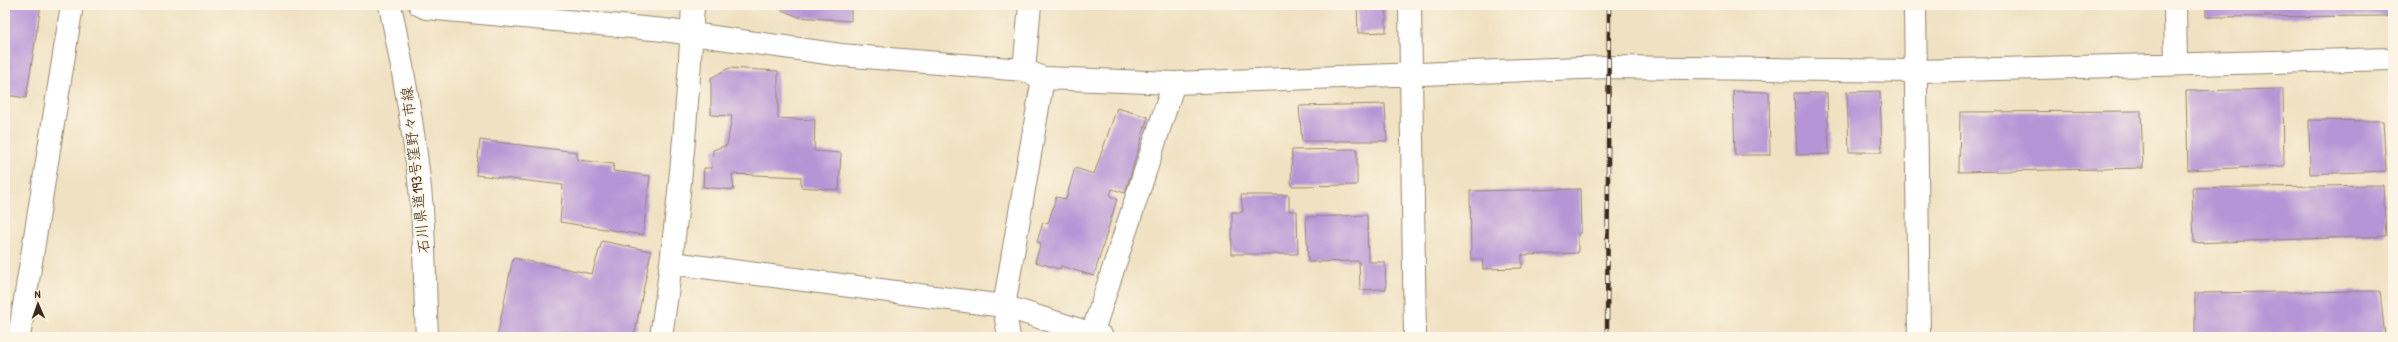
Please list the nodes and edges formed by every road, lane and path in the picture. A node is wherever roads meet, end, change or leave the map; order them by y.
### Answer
1 (72, 5) edge
2 (390, 5) edge
3 (420, 5) edge
4 (693, 5) edge
5 (1030, 5) edge
6 (1410, 5) edge
7 (1915, 5) edge
8 (2175, 5) edge
9 (692, 35) junction
10 (2393, 59) edge
11 (2176, 64) junction
12 (1915, 71) junction
13 (1033, 74) junction
14 (1410, 74) junction
15 (1174, 83) junction
16 (672, 263) junction
17 (1004, 306) junction
18 (1095, 336) edge
19 (20, 337) edge
20 (427, 337) edge
21 (661, 337) edge
22 (1009, 337) edge
23 (1415, 337) edge
24 (1919, 337) edge

1 - 19 street
2 - 20 street, 石川県道193号窪野々市線
3 - 9 street
4 - 9 street
5 - 13 street
6 - 14 street
7 - 12 street
8 - 11 street
9 - 13 street
9 - 16 street
10 - 11 street
11 - 12 street
12 - 14 street
12 - 24 street
13 - 15 street
13 - 17 street
14 - 15 street
14 - 23 street
15 - 18 street
16 - 17 street
16 - 21 street
17 - 18 street
17 - 22 street

